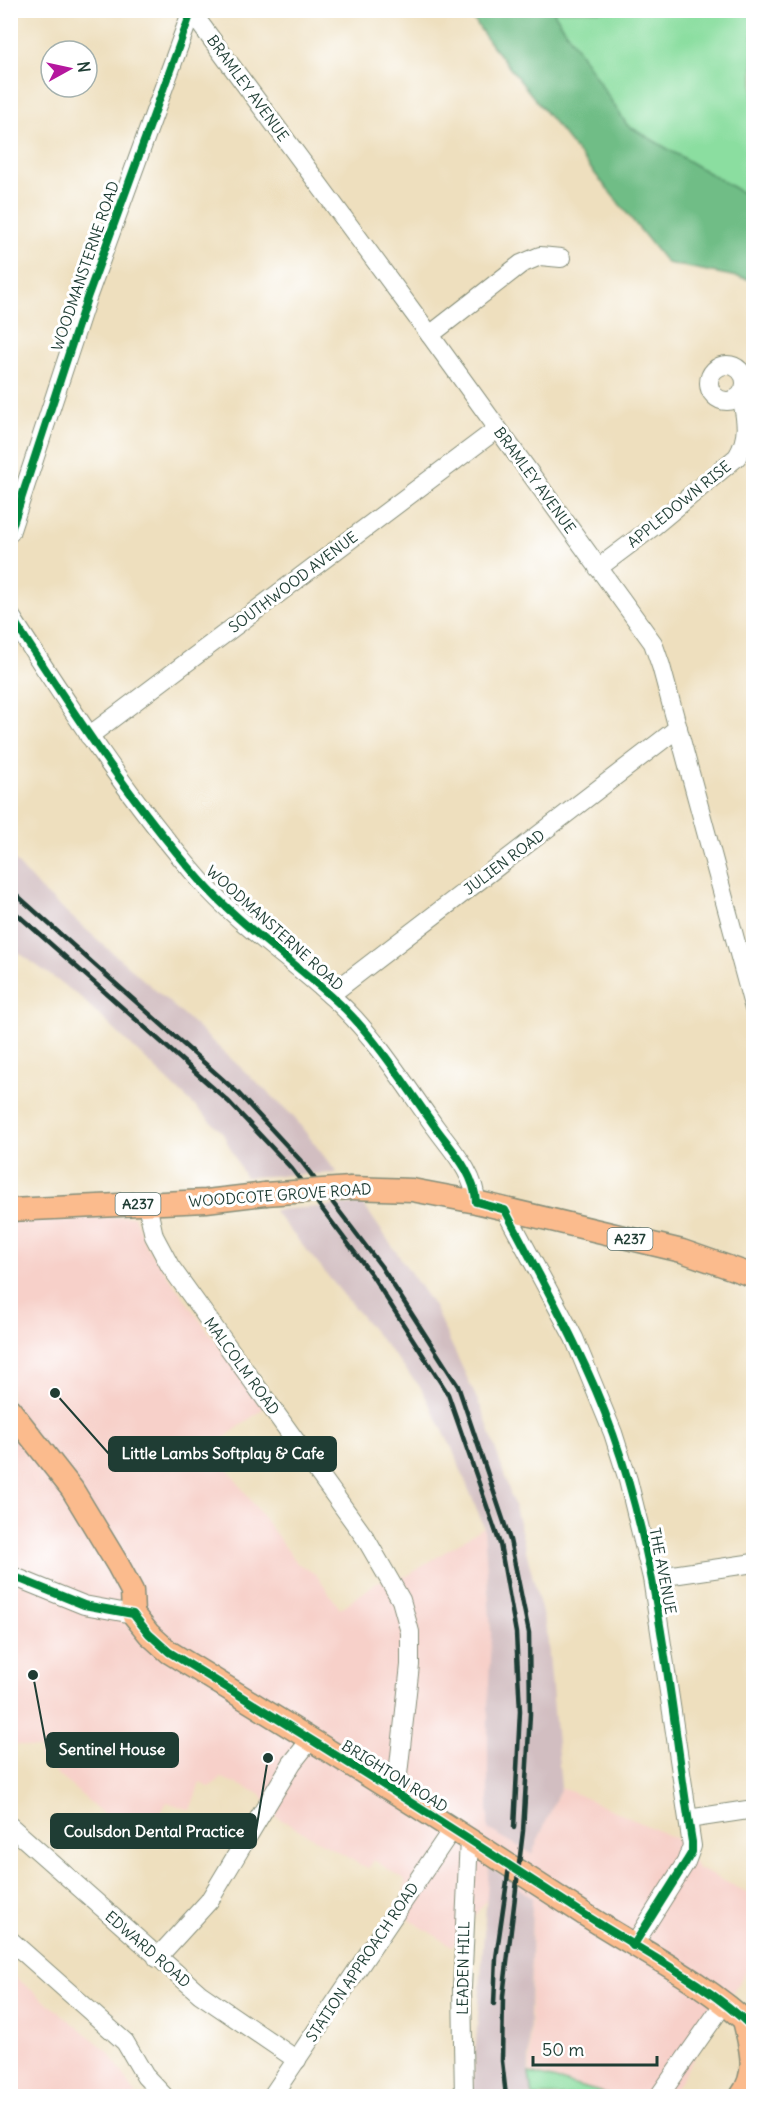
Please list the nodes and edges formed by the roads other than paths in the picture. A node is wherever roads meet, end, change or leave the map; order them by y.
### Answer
1 (191, 11) edge
2 (561, 258) dead end
3 (430, 335) junction
4 (741, 395) dead end
5 (497, 429) junction
6 (10, 533) edge
7 (598, 568) junction
8 (10, 615) edge
9 (678, 728) junction
10 (89, 736) junction
11 (330, 995) junction
12 (753, 1009) edge
13 (476, 1202) junction
14 (147, 1204) junction
15 (10, 1210) edge
16 (505, 1210) junction
17 (753, 1276) edge
18 (10, 1410) edge
19 (753, 1563) edge
20 (10, 1575) edge
21 (652, 1578) junction
22 (133, 1614) junction
23 (311, 1739) junction
24 (396, 1792) junction
25 (753, 1809) edge
26 (688, 1819) junction
27 (10, 1826) edge
28 (461, 1833) junction
29 (10, 1940) edge
30 (633, 1946) junction
31 (157, 1958) junction
32 (725, 2002) junction
33 (749, 2025) edge
34 (297, 2060) junction
35 (164, 2097) edge
36 (272, 2097) edge
37 (464, 2097) edge
38 (659, 2097) edge
39 (741, 2097) edge

1 - 3 street, BRAMLEY AVENUE
1 - 6 street, WOODMANSTERNE ROAD
2 - 3 street
3 - 5 street, BRAMLEY AVENUE
4 - 7 street, APPLEDOWN RISE
5 - 7 street, BRAMLEY AVENUE
5 - 10 street, SOUTHWOOD AVENUE
7 - 9 street, BRAMLEY AVENUE
8 - 10 street, WOODMANSTERNE ROAD
9 - 11 street, JULIEN ROAD
9 - 12 street, BRAMLEY AVENUE
10 - 11 street, WOODMANSTERNE ROAD
11 - 13 street, WOODMANSTERNE ROAD
13 - 14 main road, WOODCOTE GROVE ROAD / A237, bridge
13 - 16 main road, WOODCOTE GROVE ROAD / A237
14 - 15 main road, WOODCOTE GROVE ROAD / A237
14 - 24 street, MALCOLM ROAD
16 - 17 main road, WOODCOTE GROVE ROAD / A237
16 - 21 street, THE AVENUE
18 - 22 main road
19 - 21 street
20 - 22 street
21 - 26 street, THE AVENUE
22 - 23 main road, BRIGHTON ROAD
23 - 24 main road, BRIGHTON ROAD
23 - 31 street
24 - 28 main road, BRIGHTON ROAD
25 - 26 street
26 - 30 street, THE AVENUE
27 - 31 street, EDWARD ROAD
28 - 30 main road, BRIGHTON ROAD
28 - 34 street, STATION APPROACH ROAD
28 - 37 street, LEADEN HILL
29 - 35 street
30 - 32 main road, BRIGHTON ROAD
31 - 34 street, EDWARD ROAD
32 - 33 main road, BRIGHTON ROAD
32 - 38 street
33 - 39 main road, BRIGHTON ROAD
34 - 36 street, STATION APPROACH ROAD

